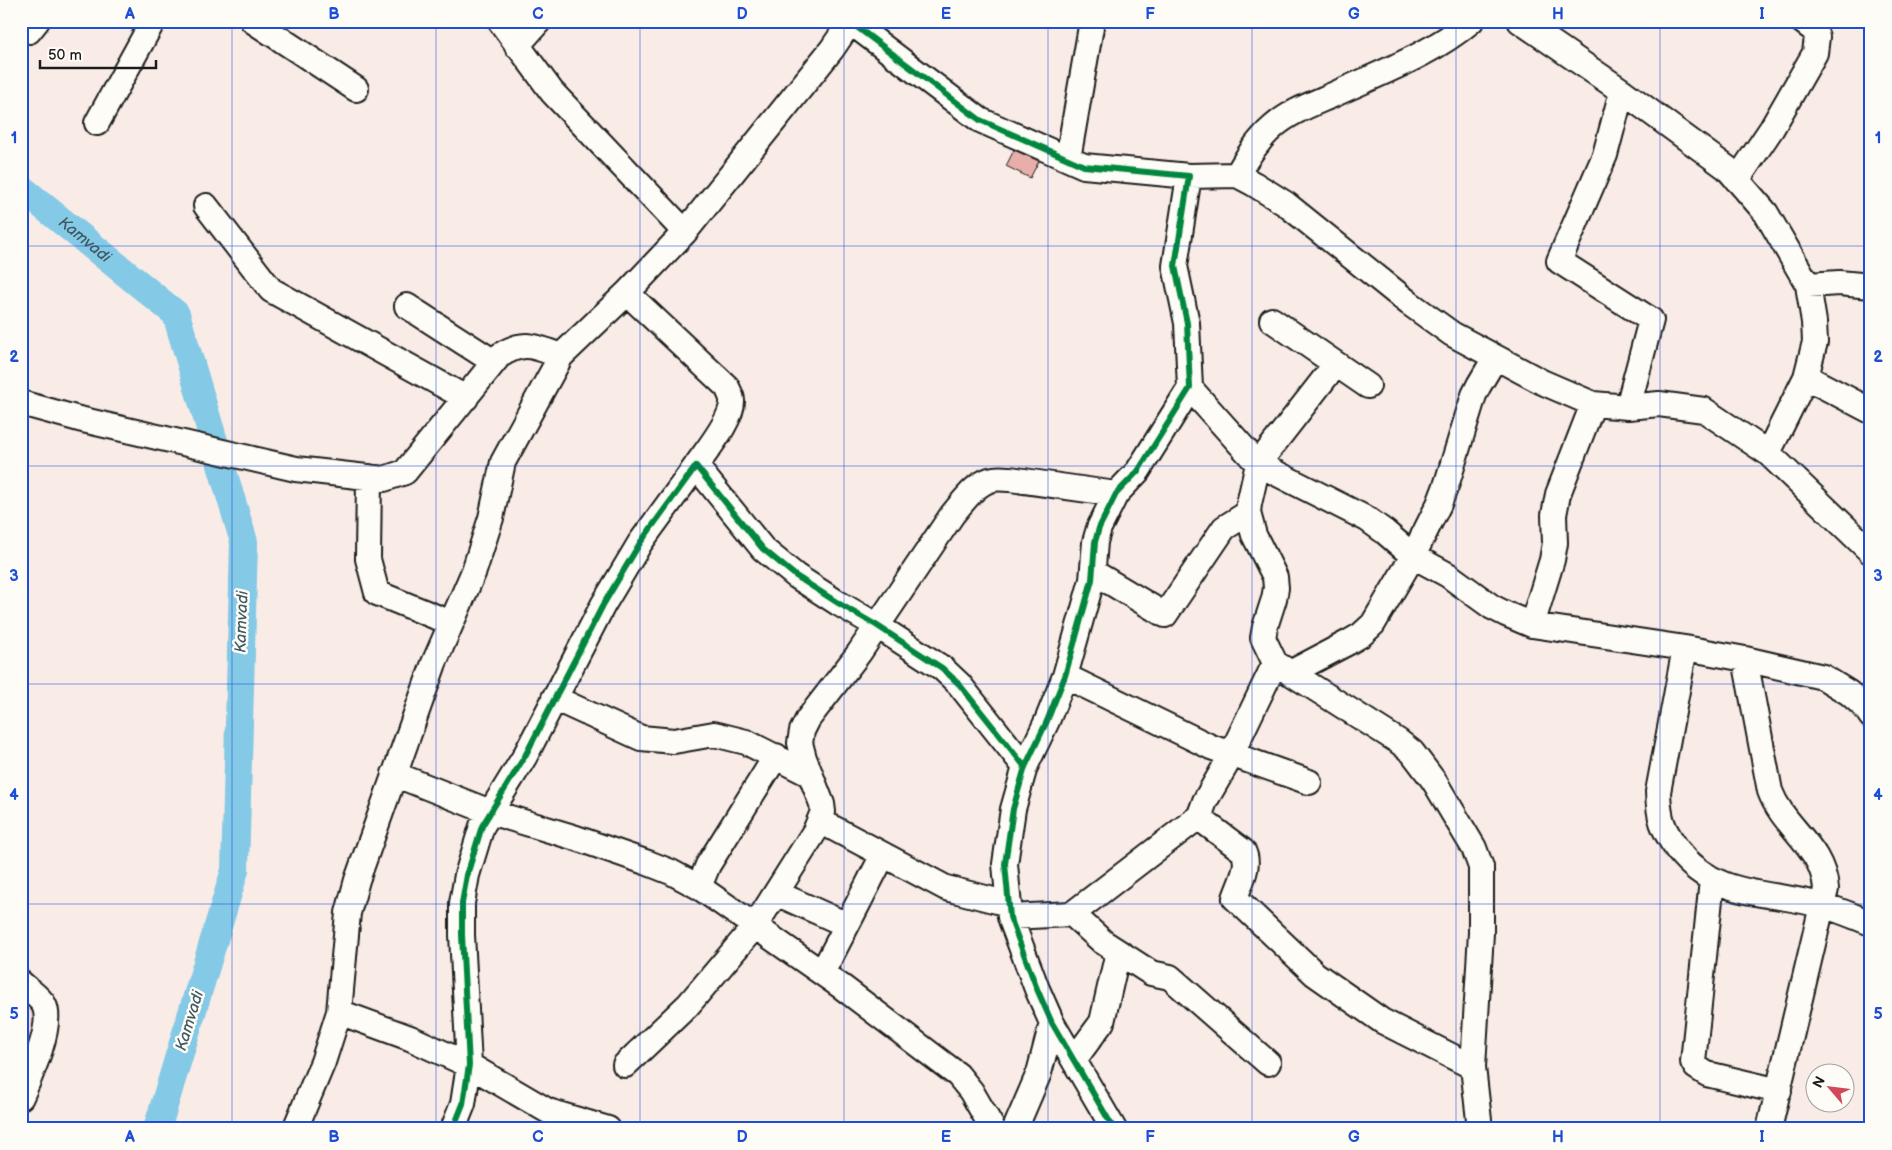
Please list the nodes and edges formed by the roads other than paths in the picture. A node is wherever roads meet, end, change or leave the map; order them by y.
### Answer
1 (153, 21) edge
2 (253, 21) edge
3 (500, 21) edge
4 (539, 21) edge
5 (1092, 21) edge
6 (1471, 21) edge
7 (1520, 21) edge
8 (1802, 21) edge
9 (850, 22) edge
10 (517, 46) junction
11 (356, 89) dead end
12 (1622, 91) junction
13 (97, 124) dead end
14 (1068, 159) junction
15 (1189, 176) junction
16 (1237, 176) junction
17 (1737, 180) junction
18 (206, 206) dead end
19 (685, 232) junction
20 (1808, 285) junction
21 (1871, 286) edge
22 (627, 293) junction
23 (407, 306) dead end
24 (1272, 320) dead end
25 (561, 356) junction
26 (1495, 358) junction
27 (494, 362) junction
28 (1335, 365) junction
29 (1806, 377) junction
30 (1368, 386) dead end
31 (1190, 388) junction
32 (466, 398) junction
33 (21, 403) edge
34 (1593, 404) junction
35 (1628, 406) junction
36 (1871, 411) edge
37 (1768, 453) junction
38 (1258, 464) junction
39 (696, 466) junction
40 (369, 477) junction
41 (1116, 494) junction
42 (1248, 512) junction
43 (1871, 552) edge
44 (1413, 556) junction
45 (1093, 572) junction
46 (451, 623) junction
47 (876, 625) junction
48 (1532, 625) junction
49 (1685, 648) junction
50 (1746, 658) junction
51 (1282, 668) junction
52 (1065, 676) junction
53 (554, 698) junction
54 (1871, 716) edge
55 (1231, 753) junction
56 (776, 756) junction
57 (1025, 767) junction
58 (394, 774) junction
59 (811, 775) junction
60 (1309, 782) dead end
61 (490, 812) junction
62 (1201, 816) junction
63 (820, 821) junction
64 (883, 855) junction
65 (1712, 880) junction
66 (699, 887) junction
67 (776, 893) junction
68 (1823, 906) junction
69 (1009, 910) junction
70 (1072, 914) junction
71 (1871, 923) edge
72 (847, 925) junction
73 (755, 926) junction
74 (1118, 952) junction
75 (822, 973) junction
76 (21, 984) edge
77 (339, 1012) junction
78 (1052, 1023) junction
79 (1074, 1060) junction
80 (1268, 1063) dead end
81 (469, 1065) junction
82 (625, 1065) dead end
83 (1473, 1067) junction
84 (1779, 1091) junction
85 (21, 1098) edge
86 (295, 1129) edge
87 (453, 1129) edge
88 (608, 1129) edge
89 (993, 1129) edge
90 (1015, 1129) edge
91 (1114, 1129) edge
92 (1480, 1129) edge
93 (1769, 1129) edge

1 - 13 street
2 - 11 street
3 - 10 street
4 - 10 street
5 - 14 street
6 - 16 street
7 - 12 street
8 - 17 street
9 - 14 street
9 - 19 street
10 - 19 street
12 - 17 street
12 - 35 street
14 - 15 street
15 - 16 street
15 - 31 street
16 - 26 street
17 - 20 street
18 - 32 street
19 - 22 street
20 - 21 street
20 - 29 street
22 - 25 street
22 - 39 street
23 - 27 street
24 - 28 street
25 - 27 street
25 - 46 street
26 - 34 street
26 - 44 street
27 - 32 street
28 - 30 street
28 - 38 street
29 - 36 street
29 - 37 street
31 - 38 street
31 - 41 street
32 - 40 street
33 - 40 street
34 - 35 street
34 - 48 street
35 - 37 street
37 - 43 street
38 - 42 street
38 - 44 street
39 - 47 street
39 - 53 street
40 - 46 street
41 - 45 street
41 - 47 street
42 - 45 street
42 - 51 street
44 - 48 street
44 - 51 street
45 - 52 street
46 - 58 street
47 - 57 street
47 - 59 street
48 - 49 street
49 - 50 street
49 - 65 street
50 - 54 street
50 - 68 street
51 - 55 street
51 - 83 street
52 - 55 street
52 - 57 street
53 - 56 street
53 - 61 street
55 - 60 street
55 - 62 street
56 - 59 street
56 - 66 street
57 - 69 street
58 - 61 street
58 - 77 street
59 - 63 street
61 - 66 street
61 - 81 street
62 - 70 street
62 - 83 street
63 - 64 street
63 - 67 street
64 - 69 street
64 - 72 street
65 - 68 street
65 - 84 street
66 - 73 street
67 - 72 street
67 - 73 street
68 - 71 street
68 - 84 street
69 - 70 street
69 - 78 street
70 - 74 street
72 - 75 street
73 - 75 street
73 - 82 street
74 - 79 street
74 - 80 street
75 - 89 street
76 - 85 street
77 - 81 street
77 - 86 street
78 - 79 street
78 - 90 street
79 - 91 street
81 - 87 street
81 - 88 street
83 - 92 street
84 - 93 street

